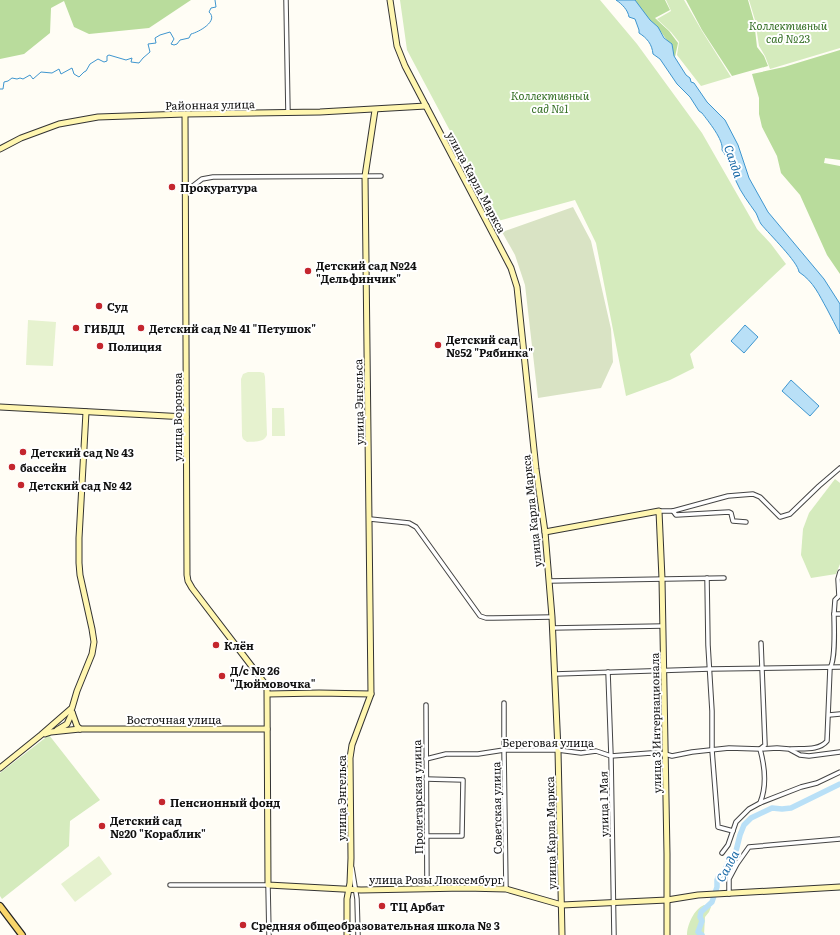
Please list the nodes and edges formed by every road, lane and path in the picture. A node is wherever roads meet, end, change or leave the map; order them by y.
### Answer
1 (286, 0) edge
2 (390, 0) edge
3 (426, 106) junction
4 (375, 110) junction
5 (288, 113) junction
6 (185, 114) junction
7 (0, 149) edge
8 (365, 176) junction
9 (381, 176) dead end
10 (185, 190) junction
11 (0, 407) edge
12 (86, 412) junction
13 (186, 417) junction
14 (840, 468) edge
15 (659, 511) junction
16 (673, 511) junction
17 (370, 519) junction
18 (746, 522) dead end
19 (545, 532) junction
20 (840, 572) edge
21 (707, 578) junction
22 (724, 578) dead end
23 (662, 579) junction
24 (549, 581) junction
25 (834, 614) junction
26 (840, 614) edge
27 (552, 617) junction
28 (663, 626) junction
29 (552, 628) junction
30 (761, 643) dead end
31 (840, 667) edge
32 (830, 668) junction
33 (710, 669) junction
34 (762, 669) junction
35 (663, 670) junction
36 (608, 672) junction
37 (555, 674) junction
38 (268, 694) junction
39 (371, 694) junction
40 (504, 702) dead end
41 (426, 705) dead end
42 (72, 711) junction
43 (829, 714) junction
44 (840, 714) edge
45 (63, 718) junction
46 (69, 721) junction
47 (65, 726) junction
48 (77, 728) junction
49 (267, 729) junction
50 (52, 732) junction
51 (41, 735) junction
52 (760, 749) junction
53 (789, 749) junction
54 (504, 750) junction
55 (558, 750) junction
56 (712, 750) junction
57 (840, 752) edge
58 (665, 754) junction
59 (611, 756) junction
60 (426, 759) junction
61 (0, 768) edge
62 (840, 772) edge
63 (426, 780) junction
64 (760, 803) junction
65 (733, 831) junction
66 (426, 836) junction
67 (840, 839) edge
68 (722, 853) dead end
69 (351, 858) junction
70 (170, 885) dead end
71 (268, 885) junction
72 (840, 887) edge
73 (506, 888) junction
74 (348, 889) junction
75 (427, 889) junction
76 (356, 890) junction
77 (729, 894) junction
78 (667, 900) junction
79 (614, 903) junction
80 (562, 905) junction
81 (0, 906) edge
82 (22, 935) edge
83 (269, 935) edge
84 (347, 935) edge
85 (358, 935) edge
86 (562, 935) edge
87 (614, 935) edge
88 (667, 935) edge

1 - 5 street
2 - 3 street, улица Карла Маркса
3 - 4 street, Районная улица
3 - 19 street, улица Карла Маркса
4 - 5 street, Районная улица
4 - 8 street, улица Энгельса
5 - 6 street, Районная улица
6 - 7 street, Районная улица
6 - 10 street, улица Воронова
8 - 9 street
8 - 10 street
8 - 17 street, улица Энгельса
10 - 13 street, улица Воронова
11 - 12 street
12 - 13 street
12 - 42 street
13 - 38 street, улица Воронова
14 - 16 street
15 - 16 street
15 - 19 street
15 - 23 street, улица 3 Интернационала
16 - 18 street
17 - 27 street
17 - 39 street, улица Энгельса
19 - 24 street, улица Карла Маркса
20 - 25 street
21 - 22 street
21 - 23 street
21 - 33 street
23 - 24 street
23 - 28 street, улица 3 Интернационала
24 - 27 street, улица Карла Маркса
25 - 26 street
25 - 32 street
27 - 29 street, улица Карла Маркса
28 - 29 street
28 - 35 street, улица 3 Интернационала
29 - 37 street, улица Карла Маркса
30 - 34 street
31 - 32 street
32 - 34 street
32 - 43 street
33 - 34 street
33 - 35 street
33 - 56 street
34 - 52 street
35 - 36 street
35 - 58 street, улица 3 Интернационала
36 - 37 street
36 - 59 street, улица 1 Мая
37 - 55 street, улица Карла Маркса
38 - 39 street
38 - 49 street, улица Воронова
39 - 69 street, улица Энгельса
40 - 54 street, Советская улица
41 - 60 street, Пролетарская улица
42 - 45 street
42 - 46 street
42 - 48 street
43 - 44 street
43 - 53 street, Береговая улица
45 - 46 street
45 - 47 street
45 - 51 street
46 - 47 street
46 - 48 street
47 - 48 street
47 - 50 street
48 - 49 street, Восточная улица
48 - 50 street, Восточная улица
49 - 71 street, улица Воронова
50 - 51 street
51 - 61 street
52 - 53 street, Береговая улица
52 - 56 street, Береговая улица
52 - 64 street
53 - 57 street, Береговая улица
54 - 55 street, Береговая улица
54 - 60 street, Береговая улица
54 - 73 street, Советская улица
55 - 59 street, Береговая улица
55 - 80 street, улица Карла Маркса
56 - 58 street, Береговая улица
56 - 65 street
58 - 59 street, Береговая улица
58 - 78 street, улица 3 Интернационала
59 - 79 street, улица 1 Мая
60 - 63 street, Пролетарская улица
62 - 64 street
63 - 66 street, Пролетарская улица
63 - 66 street
64 - 65 street
65 - 68 street
66 - 75 street, Пролетарская улица
67 - 77 street
69 - 74 street, улица Энгельса
69 - 76 street, улица Энгельса
70 - 71 street
71 - 74 street, улица Розы Люксембург
71 - 83 street
72 - 77 street, улица Розы Люксембург
73 - 75 street, улица Розы Люксембург
73 - 80 street, улица Розы Люксембург
74 - 76 street, улица Розы Люксембург
74 - 84 street, улица Энгельса
75 - 76 street, улица Розы Люксембург
76 - 85 street, улица Энгельса
77 - 78 street, улица Розы Люксембург
78 - 79 street, улица Розы Люксембург
78 - 88 street, улица 3 Интернационала
79 - 80 street, улица Розы Люксембург
79 - 87 street, улица 1 Мая
80 - 86 street, улица Карла Маркса
81 - 82 main road

